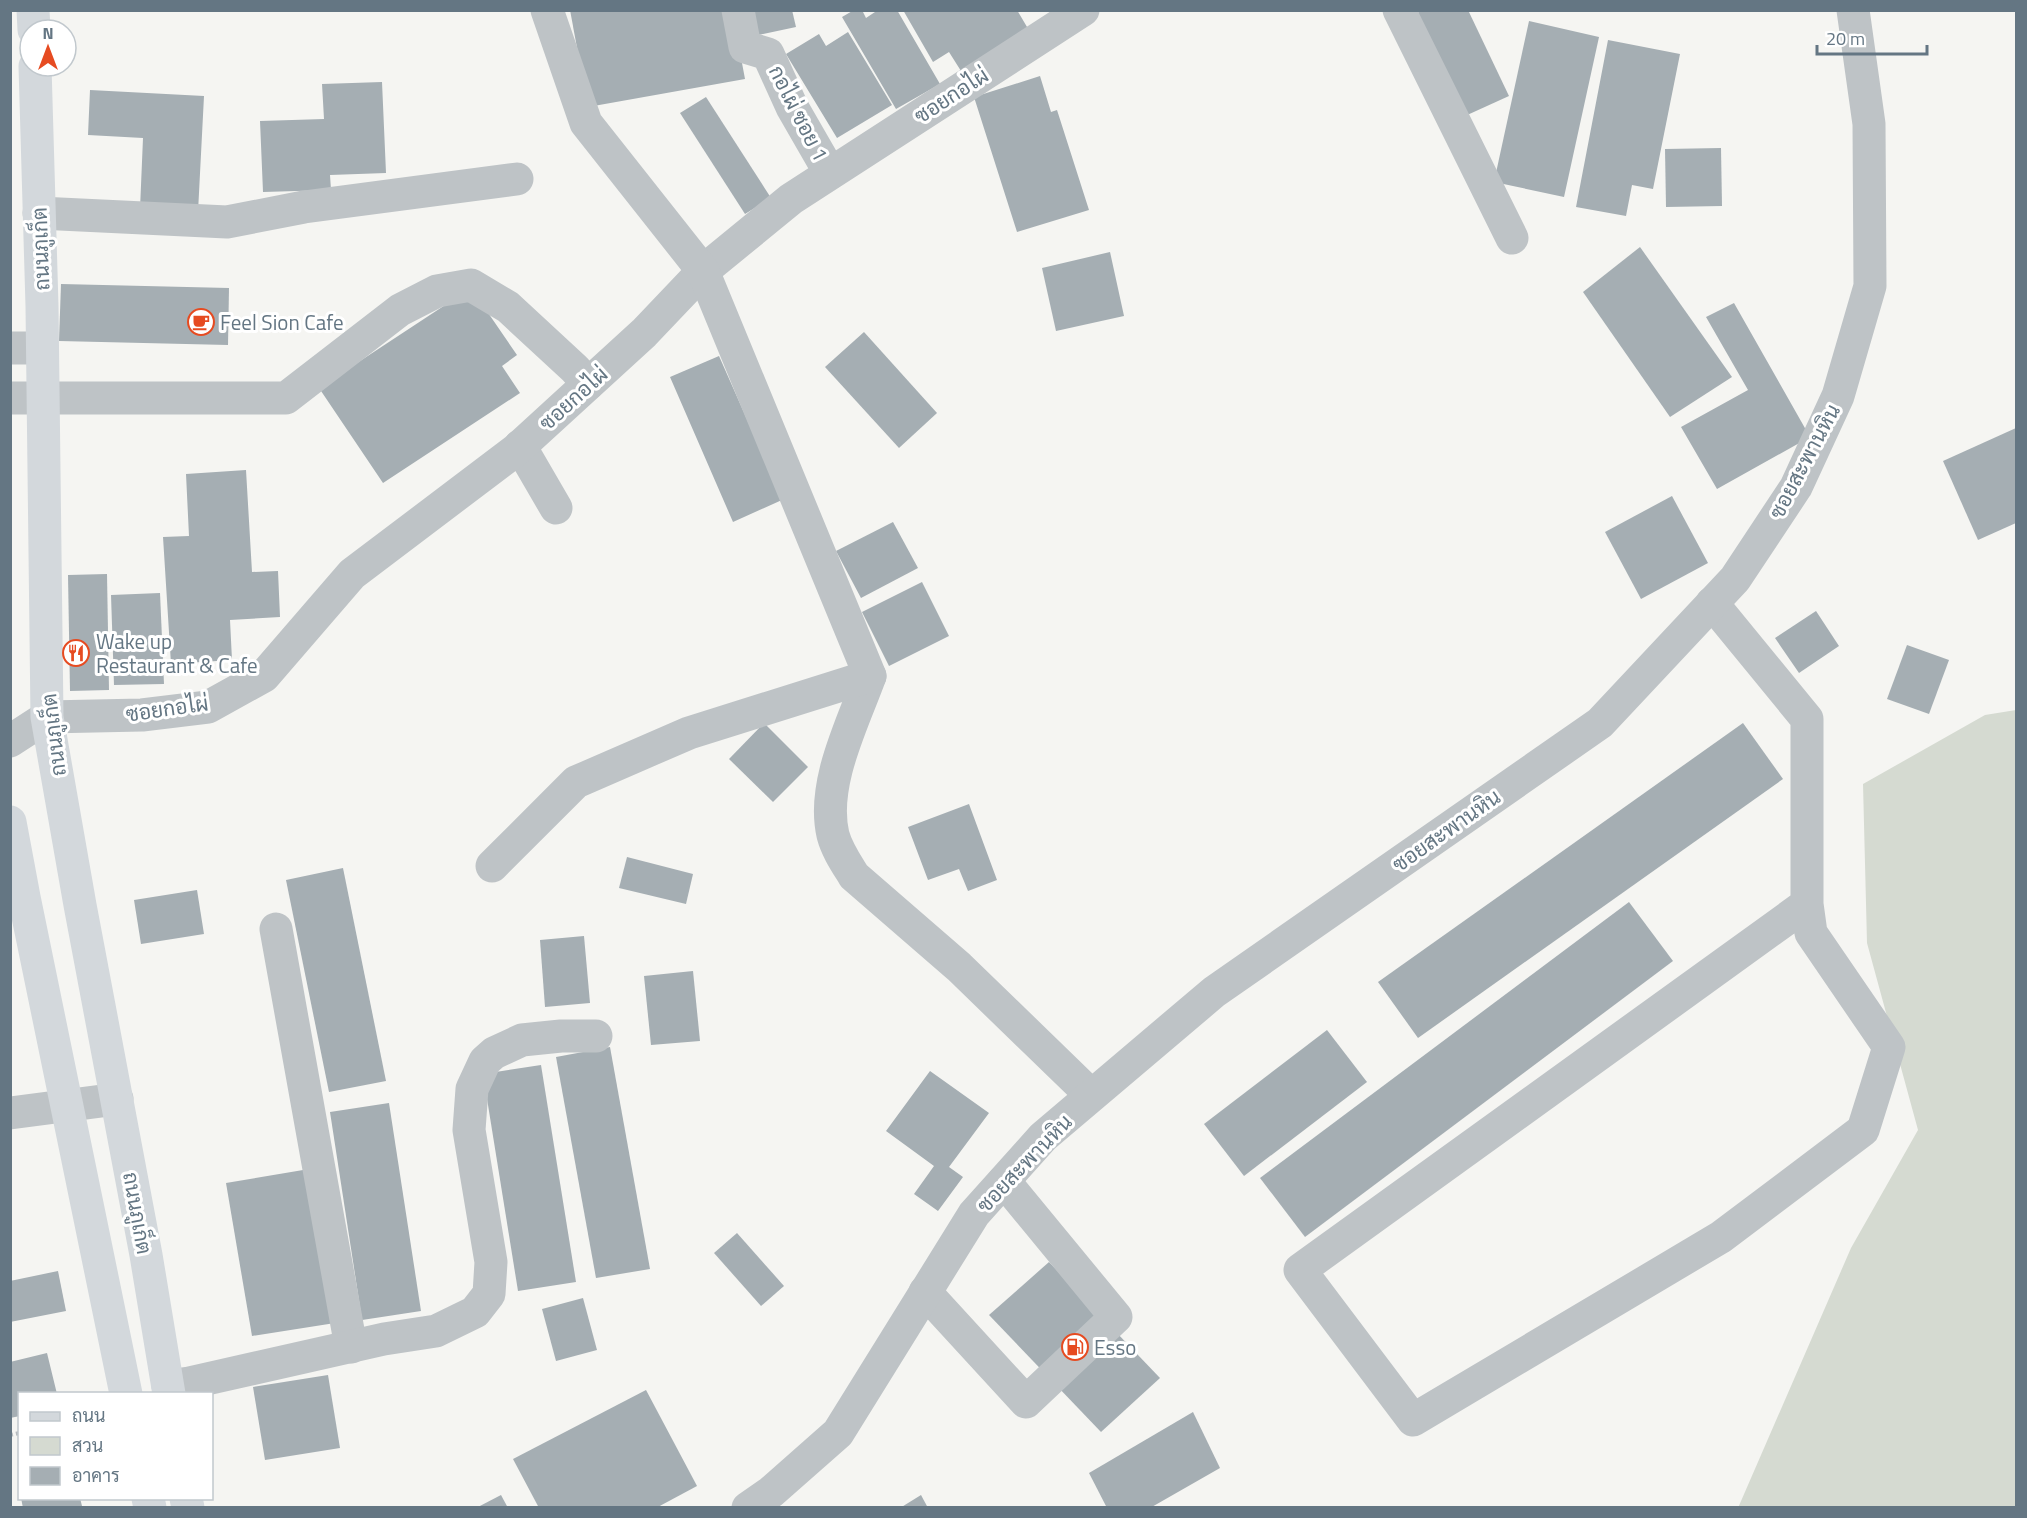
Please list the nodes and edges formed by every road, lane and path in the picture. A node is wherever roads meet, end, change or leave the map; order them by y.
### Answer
1 (547, 10) edge
2 (738, 10) edge
3 (1083, 10) edge
4 (1399, 10) edge
5 (1853, 10) edge
6 (35, 78) edge
7 (830, 173) junction
8 (517, 179) dead end
9 (39, 213) junction
10 (1512, 238) dead end
11 (703, 271) junction
12 (26, 348) edge
13 (588, 384) junction
14 (10, 398) edge
15 (43, 398) junction
16 (520, 446) junction
17 (556, 508) dead end
18 (1712, 603) junction
19 (870, 676) junction
20 (47, 717) junction
21 (10, 741) edge
22 (10, 822) edge
23 (492, 866) dead end
24 (17, 898) edge
25 (1807, 904) junction
26 (276, 929) dead end
27 (596, 1036) dead end
28 (1092, 1095) junction
29 (117, 1099) junction
30 (67, 1104) junction
31 (10, 1113) edge
32 (1004, 1181) junction
33 (925, 1292) junction
34 (351, 1347) junction
35 (169, 1390) edge
36 (126, 1392) edge
37 (747, 1508) edge

1 - 11 street
2 - 7 street, กอไผ่ ซอย 1
3 - 7 street, ซอยกอไผ่
4 - 10 street
5 - 18 street, ซอยสะพานหิน
6 - 9 main road, ถนนภูเก็ต
7 - 11 street, ซอยกอไผ่
8 - 9 street
9 - 12 main road, ถนนภูเก็ต
11 - 13 street, ซอยกอไผ่
11 - 19 street
12 - 15 main road, ถนนภูเก็ต
13 - 15 street
13 - 16 street, ซอยกอไผ่
14 - 15 street
15 - 20 main road, ถนนภูเก็ต
16 - 17 street
16 - 20 street, ซอยกอไผ่
18 - 25 street
18 - 28 street, ซอยสะพานหิน
19 - 23 street
19 - 28 street
20 - 21 street
20 - 29 main road, ถนนภูเก็ต
22 - 24 main road
24 - 30 main road
25 - 25 street
26 - 34 street
27 - 34 street
28 - 32 street, ซอยสะพานหิน
29 - 30 street
29 - 35 main road, ถนนภูเก็ต
30 - 31 street
30 - 36 main road
32 - 33 street, ซอยสะพานหิน
32 - 33 street
33 - 37 street, ซอยสะพานหิน
34 - 35 street

